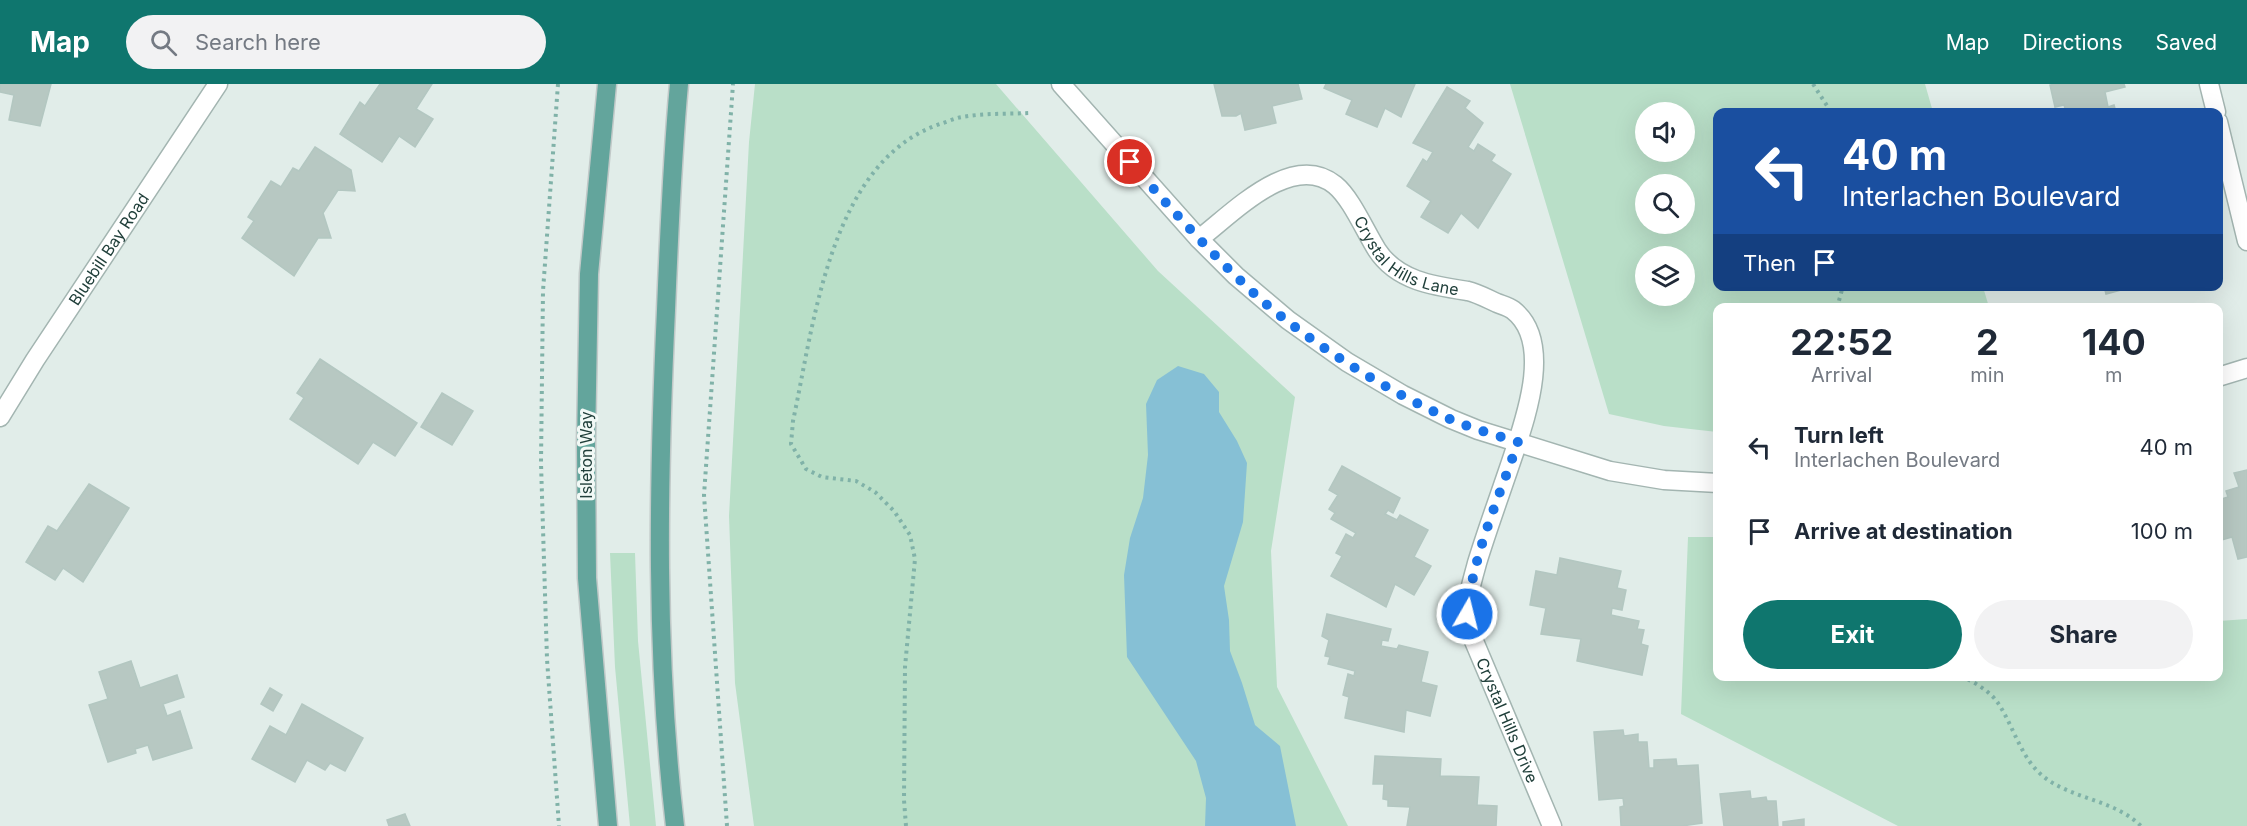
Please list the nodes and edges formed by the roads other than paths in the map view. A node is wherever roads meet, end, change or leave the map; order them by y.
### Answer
1 (218, 84) edge
2 (608, 84) edge
3 (679, 84) edge
4 (1061, 84) edge
5 (2210, 84) edge
6 (2215, 108) edge
7 (2223, 143) edge
8 (1199, 239) junction
9 (2247, 241) edge
10 (2247, 368) edge
11 (2223, 375) edge
12 (0, 417) edge
13 (1518, 442) junction
14 (1713, 483) edge
15 (608, 826) edge
16 (675, 826) edge
17 (1552, 826) edge

1 - 12 street, Bluebill Bay Road
2 - 15 main road, Isleton Way
3 - 16 main road
4 - 8 street
5 - 6 street
7 - 9 street
8 - 13 street
8 - 13 street, Crystal Hills Lane
10 - 11 street
13 - 14 street
13 - 17 street, Crystal Hills Drive

